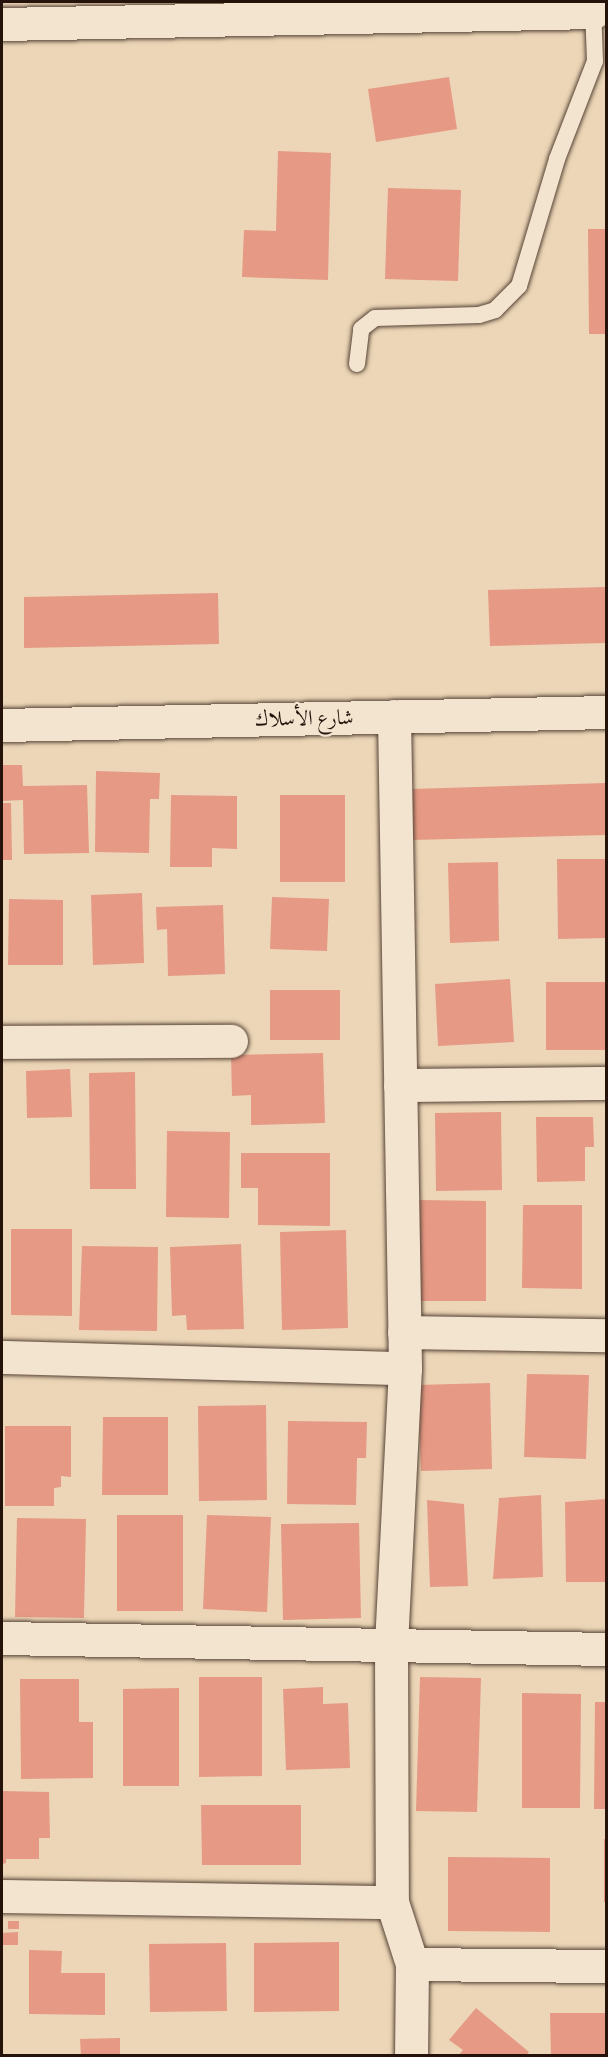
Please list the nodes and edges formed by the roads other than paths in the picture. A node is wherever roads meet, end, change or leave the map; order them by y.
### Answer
1 (593, 7) edge
2 (2, 24) edge
3 (357, 363) dead end
4 (606, 712) edge
5 (394, 716) junction
6 (2, 725) edge
7 (231, 1041) dead end
8 (2, 1042) edge
9 (606, 1083) edge
10 (400, 1085) junction
11 (404, 1332) junction
12 (606, 1335) edge
13 (2, 1358) edge
14 (405, 1368) junction
15 (2, 1638) edge
16 (391, 1645) junction
17 (606, 1649) edge
18 (2, 1896) edge
19 (392, 1902) junction
20 (412, 1964) junction
21 (606, 1966) edge
22 (411, 2055) edge

1 - 2 street
1 - 3 lane
4 - 5 street, شارع الأسلاك
5 - 6 street, شارع الأسلاك
5 - 10 street
7 - 8 street
9 - 10 street
10 - 11 street
11 - 12 street
11 - 14 street
13 - 14 street
14 - 16 street
15 - 16 street
16 - 17 street
16 - 19 street
18 - 19 street
19 - 20 street
20 - 21 street
20 - 22 street

